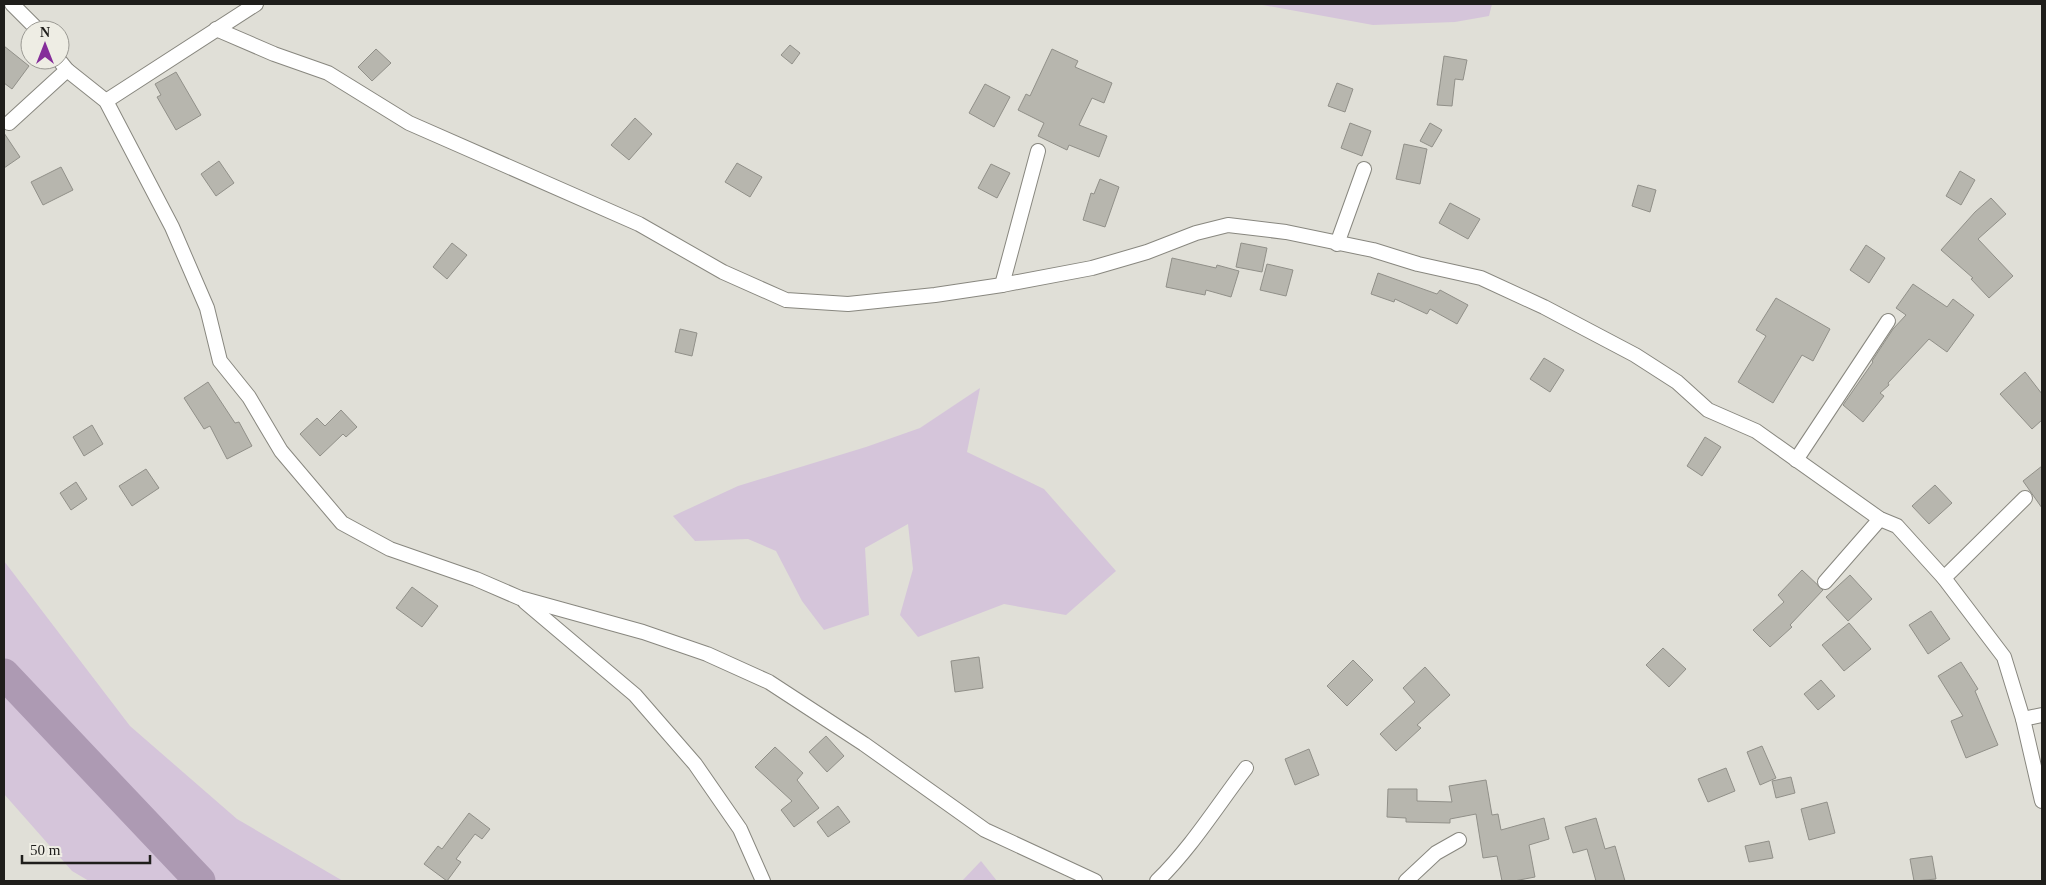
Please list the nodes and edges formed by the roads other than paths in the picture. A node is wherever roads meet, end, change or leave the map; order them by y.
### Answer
1 (12, 4) edge
2 (256, 4) edge
3 (28, 20) edge
4 (216, 29) junction
5 (58, 70) edge
6 (69, 70) edge
7 (106, 101) junction
8 (9, 123) dead end
9 (1038, 151) dead end
10 (1364, 169) dead end
11 (1337, 244) junction
12 (1002, 285) junction
13 (1888, 321) dead end
14 (1796, 460) junction
15 (2025, 498) dead end
16 (1880, 519) junction
17 (1944, 578) junction
18 (1825, 582) dead end
19 (520, 598) junction
20 (2042, 715) edge
21 (2022, 719) junction
22 (1246, 768) dead end
23 (2042, 801) edge
24 (1460, 840) dead end
25 (763, 881) edge
26 (1095, 881) edge
27 (1157, 881) edge
28 (1406, 881) edge

1 - 3 street
2 - 4 street
4 - 7 street
4 - 12 street
5 - 8 street
6 - 7 street
7 - 19 street
9 - 12 street
10 - 11 street
11 - 12 street
11 - 14 street
13 - 14 street
14 - 16 street
15 - 17 street
16 - 17 street
16 - 18 street
17 - 21 street
19 - 25 street
19 - 26 street
20 - 21 street
21 - 23 street
22 - 27 street
24 - 28 street

